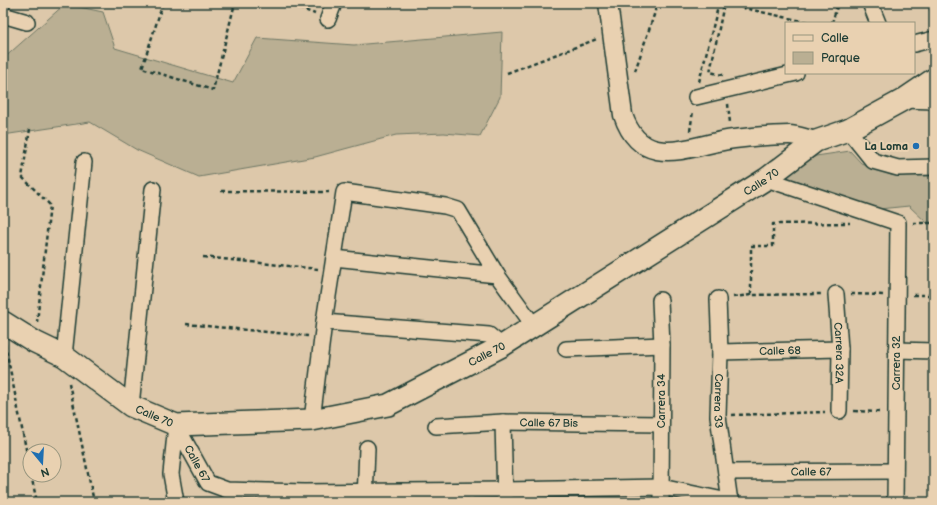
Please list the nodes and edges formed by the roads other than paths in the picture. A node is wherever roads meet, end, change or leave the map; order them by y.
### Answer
1 (334, 3) edge
2 (608, 3) edge
3 (870, 3) edge
4 (3, 15) edge
5 (328, 19) road end
6 (27, 22) dead end
7 (878, 22) edge
8 (934, 39) edge
9 (915, 44) edge
10 (792, 74) edge
11 (934, 79) edge
12 (696, 97) road end
13 (903, 100) junction
14 (934, 101) edge
15 (848, 130) junction
16 (816, 141) junction
17 (84, 162) dead end
18 (934, 167) edge
19 (766, 179) junction
20 (153, 190) dead end
21 (333, 264) junction
22 (497, 275) junction
23 (836, 294) dead end
24 (718, 299) dead end
25 (660, 300) dead end
26 (3, 322) edge
27 (324, 322) junction
28 (534, 326) junction
29 (662, 345) junction
30 (502, 346) junction
31 (566, 348) dead end
32 (840, 349) junction
33 (896, 350) junction
34 (934, 351) edge
35 (720, 352) junction
36 (64, 356) junction
37 (132, 406) junction
38 (839, 411) road end
39 (312, 420) junction
40 (503, 422) junction
41 (176, 424) junction
42 (661, 424) junction
43 (436, 426) dead end
44 (367, 448) dead end
45 (895, 471) junction
46 (726, 472) junction
47 (661, 487) junction
48 (506, 496) edge
49 (304, 497) edge
50 (365, 497) edge
51 (176, 502) edge
52 (661, 502) edge
53 (731, 502) edge
54 (895, 502) edge

1 - 5 street
2 - 16 street
3 - 7 street
4 - 6 street
8 - 9 street
10 - 12 street
11 - 13 main road, Calle 70
13 - 14 street
13 - 15 main road, Calle 70
15 - 16 main road, Calle 70
15 - 18 street
16 - 19 main road, Calle 70
17 - 36 street
19 - 28 main road, Calle 70
19 - 33 street, Carrera 32
20 - 37 street
21 - 22 street
21 - 22 street
21 - 27 street
22 - 28 street
23 - 32 street, Carrera 32A
24 - 35 street, Carrera 33
25 - 29 street, Carrera 34
26 - 36 main road, Calle 70
27 - 30 street
27 - 39 street
28 - 30 main road, Calle 70
29 - 31 street
29 - 42 street, Carrera 34
30 - 39 main road, Calle 70
32 - 35 street, Calle 68
32 - 38 street, Carrera 32A
33 - 34 street
33 - 45 street, Carrera 32
35 - 46 street, Carrera 33
36 - 37 main road, Calle 70
37 - 41 main road, Calle 70
39 - 41 main road, Calle 70
40 - 42 street, Calle 67 Bis
40 - 43 street, Calle 67 Bis
40 - 48 street
41 - 49 street, Calle 67
41 - 51 street
42 - 47 street, Carrera 34
44 - 50 street
45 - 46 street, Calle 67
45 - 54 street, Carrera 32
46 - 53 street, Carrera 33
47 - 48 street, Calle 67
47 - 52 street, Carrera 34
47 - 53 street, Calle 67
48 - 50 street, Calle 67
49 - 50 street, Calle 67

